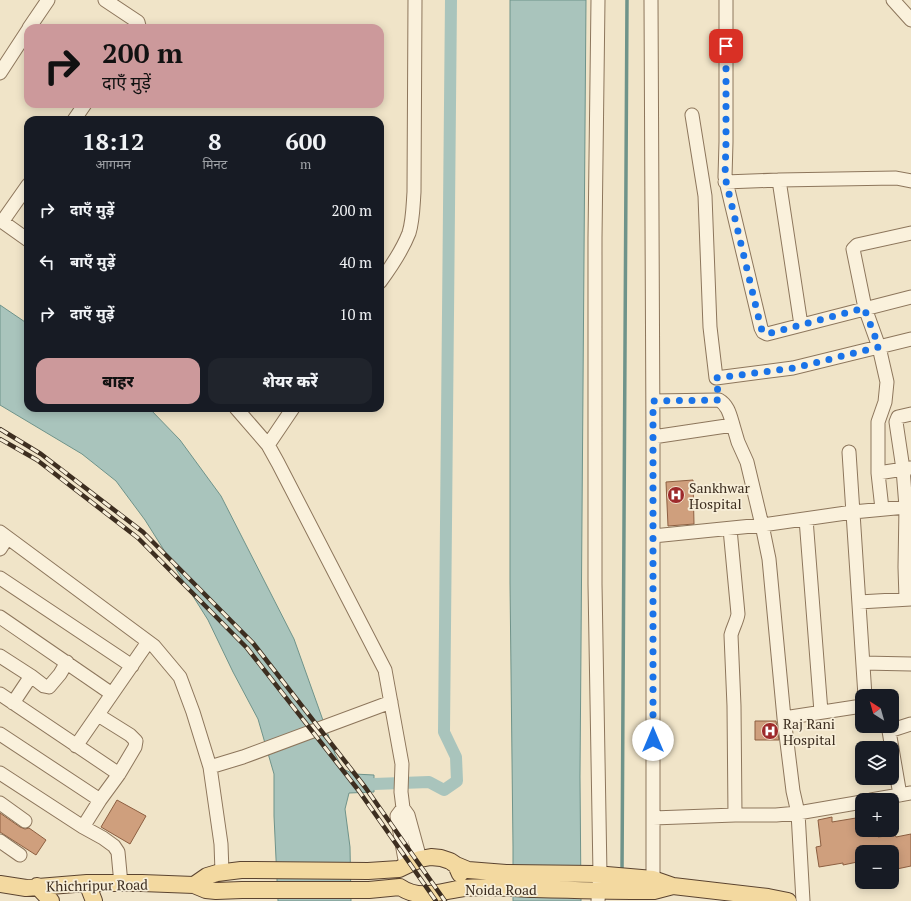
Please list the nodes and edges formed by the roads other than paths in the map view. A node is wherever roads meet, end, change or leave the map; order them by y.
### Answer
1 (48, 0) edge
2 (105, 0) edge
3 (415, 0) edge
4 (598, 0) edge
5 (651, 0) edge
6 (726, 0) edge
7 (893, 0) edge
8 (911, 20) edge
9 (32, 24) edge
10 (138, 24) edge
11 (24, 37) edge
12 (0, 73) edge
13 (692, 115) dead end
14 (779, 180) junction
15 (911, 181) edge
16 (726, 182) junction
17 (24, 190) edge
18 (1, 221) edge
19 (911, 233) edge
20 (24, 237) edge
21 (384, 276) edge
22 (911, 297) edge
23 (864, 308) junction
24 (801, 325) junction
25 (911, 339) edge
26 (879, 347) junction
27 (716, 378) junction
28 (719, 400) junction
29 (653, 401) junction
30 (239, 412) edge
31 (290, 412) edge
32 (911, 414) edge
33 (733, 425) junction
34 (653, 437) junction
35 (268, 445) junction
36 (849, 452) dead end
37 (907, 469) edge
38 (878, 473) junction
39 (906, 507) junction
40 (882, 509) junction
41 (853, 512) junction
42 (806, 519) junction
43 (762, 525) junction
44 (730, 529) junction
45 (4, 535) edge
46 (653, 536) junction
47 (0, 549) edge
48 (908, 559) edge
49 (0, 578) edge
50 (909, 599) edge
51 (859, 602) junction
52 (0, 617) edge
53 (148, 642) junction
54 (0, 656) edge
55 (67, 662) junction
56 (863, 663) junction
57 (911, 664) edge
58 (132, 666) junction
59 (31, 676) junction
60 (865, 689) edge
61 (0, 694) edge
62 (112, 694) junction
63 (391, 702) junction
64 (13, 703) junction
65 (855, 707) edge
66 (820, 712) junction
67 (98, 715) junction
68 (784, 718) junction
69 (911, 724) edge
70 (899, 726) edge
71 (887, 733) edge
72 (0, 734) edge
73 (76, 746) junction
74 (210, 767) junction
75 (0, 773) edge
76 (119, 774) junction
77 (905, 794) edge
78 (100, 800) junction
79 (855, 803) edge
80 (0, 804) edge
81 (403, 808) junction
82 (798, 813) junction
83 (735, 815) junction
84 (653, 818) junction
85 (25, 821) dead end
86 (83, 827) junction
87 (0, 841) edge
88 (20, 855) dead end
89 (420, 859) junction
90 (456, 865) junction
91 (402, 867) junction
92 (227, 872) junction
93 (506, 880) junction
94 (88, 883) junction
95 (0, 884) edge
96 (121, 884) junction
97 (194, 885) junction
98 (602, 885) edge
99 (37, 886) junction
100 (400, 887) junction
101 (648, 888) edge
102 (449, 891) junction
103 (226, 895) edge
104 (51, 901) edge
105 (94, 901) edge
106 (788, 901) edge
107 (803, 901) edge

1 - 9 street
2 - 10 street
3 - 21 street
4 - 98 street
5 - 29 street
6 - 16 street
7 - 8 street
11 - 12 street
13 - 27 street
14 - 15 street
14 - 16 street
14 - 24 street
16 - 24 street
17 - 18 street
18 - 20 street
19 - 23 street
22 - 23 street
23 - 24 street
23 - 26 street
25 - 26 street
26 - 27 street
26 - 38 street
27 - 28 street
28 - 29 street
28 - 33 street
29 - 34 street
30 - 35 street
31 - 35 street
32 - 37 street
33 - 34 street
33 - 43 street
34 - 46 street
35 - 63 street
36 - 41 street
37 - 38 street
37 - 39 street
38 - 40 street
39 - 40 street
39 - 48 street
40 - 41 street
41 - 42 street
41 - 51 street
42 - 43 street
42 - 66 street
43 - 44 street
43 - 68 street
44 - 46 street
44 - 83 street
45 - 47 street
45 - 53 street
46 - 84 street
48 - 50 street
49 - 58 street
50 - 51 street
51 - 56 street
52 - 55 street
53 - 58 street
53 - 74 street
54 - 59 street
55 - 59 street
55 - 62 street
56 - 57 street
56 - 60 street
58 - 62 street
59 - 64 street
61 - 64 street
62 - 67 street
63 - 74 street
63 - 81 street
64 - 73 street
65 - 66 street
66 - 68 street
67 - 73 street
67 - 76 street
68 - 82 street
69 - 70 street
71 - 77 street
72 - 78 street
73 - 76 street
74 - 92 street
75 - 86 street
76 - 78 street
78 - 86 street
79 - 82 street
80 - 85 street
81 - 89 street
81 - 91 street
82 - 83 street
82 - 107 street
83 - 84 street
84 - 101 street
86 - 96 street
87 - 88 street
89 - 90 main road
89 - 91 main road
90 - 93 main road, Noida Road
90 - 102 main road
91 - 92 main road
91 - 100 main road
92 - 97 main road
92 - 103 main road
93 - 98 main road, Noida Road
93 - 102 main road, Noida Road
94 - 96 main road, Khichripur Road
94 - 99 main road, Khichripur Road
94 - 105 main road
95 - 99 main road, Khichripur Road
96 - 97 main road, Khichripur Road
97 - 103 main road, Khichripur Road
98 - 101 main road, Noida Road
99 - 104 main road
100 - 102 main road
100 - 103 main road, Khichripur Road
101 - 106 main road, Noida Road

